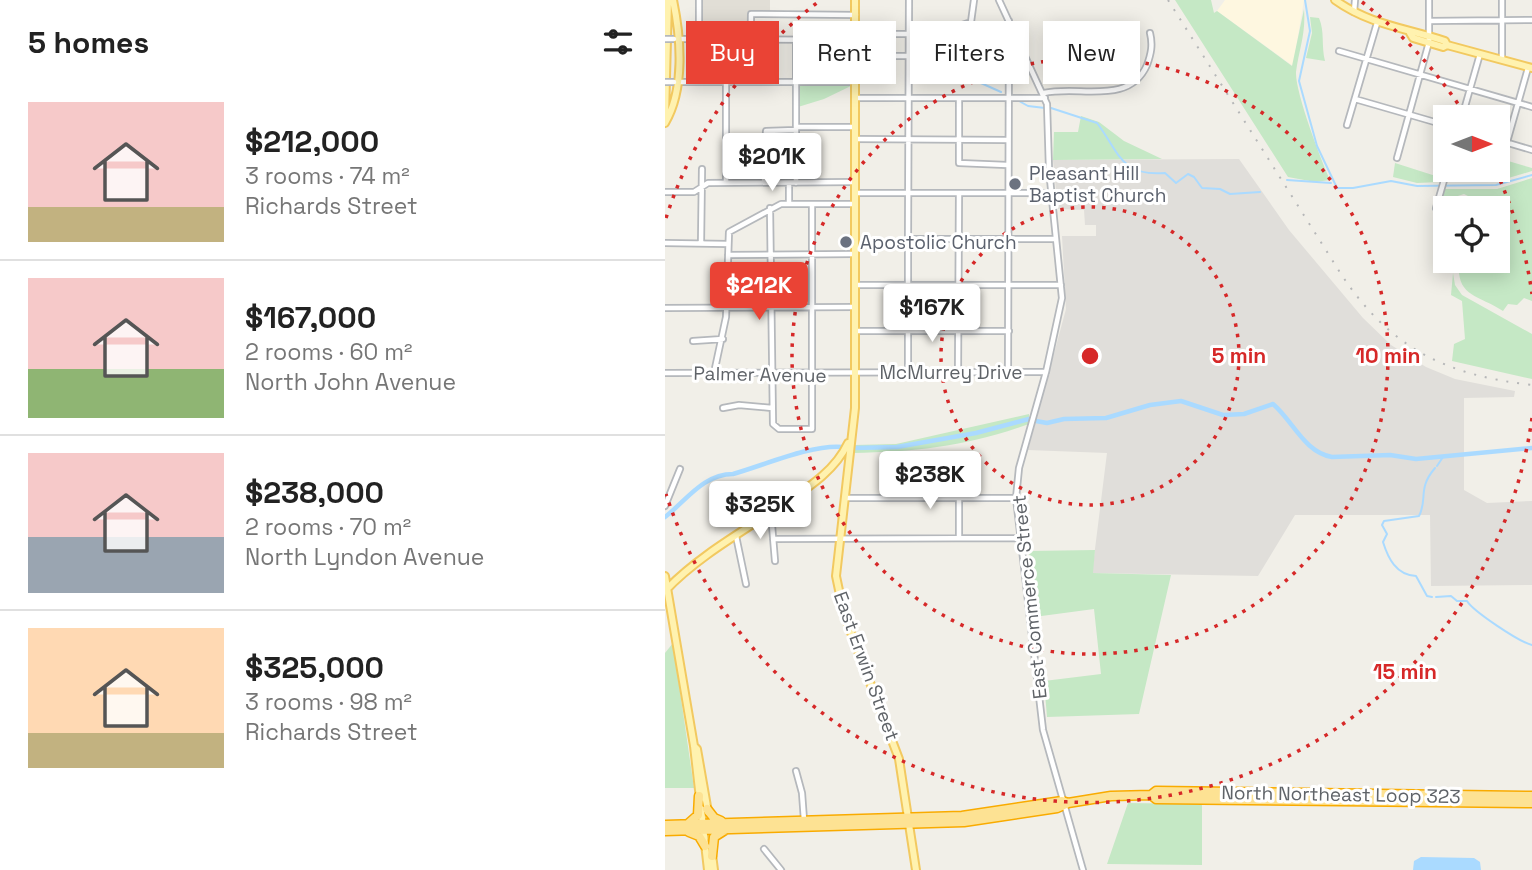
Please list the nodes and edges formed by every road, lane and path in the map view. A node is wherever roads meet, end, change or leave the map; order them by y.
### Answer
1 (670, 0) edge
2 (699, 0) edge
3 (855, 0) edge
4 (909, 0) edge
5 (974, 0) edge
6 (999, 0) edge
7 (1335, 0) edge
8 (1355, 0) edge
9 (1429, 0) edge
10 (1502, 0) edge
11 (1354, 12) junction
12 (856, 15) junction
13 (1009, 20) joint
14 (1503, 20) junction
15 (1532, 20) edge
16 (701, 21) edge
17 (751, 21) edge
18 (856, 21) edge
19 (971, 21) edge
20 (1429, 21) junction
21 (1377, 23) junction
22 (1150, 33) dead end
23 (909, 34) junction
24 (896, 35) edge
25 (1429, 39) junction
26 (665, 40) edge
27 (676, 40) junction
28 (686, 40) edge
29 (1339, 51) dead end
30 (1481, 54) junction
31 (896, 57) edge
32 (908, 57) junction
33 (1366, 59) junction
34 (1501, 60) junction
35 (1530, 68) edge
36 (1421, 75) junction
37 (665, 82) edge
38 (676, 82) junction
39 (686, 82) edge
40 (726, 84) edge
41 (796, 84) edge
42 (856, 84) edge
43 (1007, 84) edge
44 (1469, 89) junction
45 (1045, 95) junction
46 (856, 98) junction
47 (908, 98) junction
48 (959, 98) junction
49 (1007, 98) junction
50 (1355, 99) junction
51 (1519, 103) junction
52 (1464, 105) edge
53 (1532, 107) edge
54 (1410, 114) junction
55 (665, 117) edge
56 (1433, 121) edge
57 (665, 123) edge
58 (1347, 125) dead end
59 (855, 127) junction
60 (796, 129) junction
61 (1510, 132) edge
62 (855, 139) junction
63 (908, 140) junction
64 (958, 140) junction
65 (1007, 140) junction
66 (1510, 143) edge
67 (1532, 150) edge
68 (1397, 158) dead end
69 (1007, 165) junction
70 (702, 169) dead end
71 (764, 182) junction
72 (854, 182) junction
73 (726, 183) junction
74 (789, 183) junction
75 (796, 183) junction
76 (702, 185) junction
77 (665, 192) edge
78 (908, 192) junction
79 (1008, 192) junction
80 (1051, 192) junction
81 (854, 193) junction
82 (959, 193) junction
83 (789, 204) junction
84 (812, 204) junction
85 (854, 204) junction
86 (770, 208) junction
87 (958, 239) junction
88 (1009, 239) junction
89 (1056, 239) junction
90 (908, 242) junction
91 (665, 243) edge
92 (701, 243) junction
93 (728, 244) junction
94 (772, 254) junction
95 (812, 254) junction
96 (854, 254) junction
97 (728, 255) junction
98 (854, 285) junction
99 (907, 285) junction
100 (958, 285) junction
101 (1009, 285) junction
102 (1061, 285) junction
103 (854, 307) junction
104 (665, 308) edge
105 (726, 308) junction
106 (772, 308) junction
107 (813, 308) junction
108 (855, 331) junction
109 (908, 331) junction
110 (1009, 331) junction
111 (958, 332) junction
112 (723, 339) junction
113 (693, 341) dead end
114 (1047, 372) junction
115 (665, 373) edge
116 (713, 373) junction
117 (908, 373) junction
118 (772, 374) junction
119 (855, 374) junction
120 (958, 374) junction
121 (1008, 374) junction
122 (813, 375) junction
123 (723, 408) dead end
124 (772, 408) junction
125 (852, 435) junction
126 (839, 459) junction
127 (848, 462) junction
128 (680, 469) dead end
129 (959, 486) dead end
130 (844, 498) junction
131 (959, 498) junction
132 (1016, 498) junction
133 (665, 506) edge
134 (770, 512) junction
135 (736, 536) junction
136 (838, 538) junction
137 (959, 538) junction
138 (1020, 538) junction
139 (773, 539) junction
140 (775, 561) dead end
141 (690, 568) junction
142 (665, 574) edge
143 (679, 576) junction
144 (746, 584) dead end
145 (666, 592) edge
146 (668, 608) edge
147 (694, 746) junction
148 (796, 771) dead end
149 (699, 796) junction
150 (1532, 796) edge
151 (1432, 799) junction
152 (1065, 803) junction
153 (1532, 803) edge
154 (707, 809) junction
155 (804, 820) junction
156 (910, 820) junction
157 (735, 823) junction
158 (665, 825) edge
159 (684, 827) junction
160 (706, 827) junction
161 (726, 829) junction
162 (665, 831) edge
163 (705, 846) junction
164 (764, 849) dead end
165 (712, 856) junction
166 (708, 870) edge
167 (713, 870) edge
168 (781, 870) edge
169 (916, 870) edge
170 (1083, 870) edge

1 - 27 main road
1 - 55 main road
2 - 16 street
3 - 12 main road, East Erwin Street
4 - 23 street
5 - 19 street
6 - 13 street, East Commerce Street
7 - 11 main road
8 - 11 street
9 - 20 street
10 - 14 street
11 - 21 main road
12 - 17 street
12 - 18 main road, East Erwin Street
13 - 45 street, East Commerce Street
14 - 15 street
14 - 20 street
14 - 34 street
20 - 25 street
21 - 25 main road
21 - 33 street
22 - 45 street
23 - 24 street
23 - 32 street
25 - 30 main road
25 - 36 street
26 - 27 street, bridge
27 - 28 street
27 - 38 main road
29 - 33 street
30 - 34 main road
30 - 44 street
31 - 32 street
32 - 47 street
33 - 36 street
33 - 50 street
34 - 35 main road
35 - 51 street
36 - 44 street
36 - 54 street
37 - 38 street, bridge
38 - 39 street
38 - 57 main road
40 - 73 street
41 - 60 street
42 - 46 main road, East Erwin Street
43 - 49 street
44 - 51 street
44 - 52 street
45 - 49 street
45 - 80 street, East Commerce Street
46 - 47 street
46 - 59 main road, East Erwin Street
47 - 48 street
47 - 63 street
48 - 49 street
48 - 64 street
49 - 65 street
50 - 54 street
50 - 58 street
51 - 53 street
51 - 61 street
54 - 56 street
54 - 68 street
59 - 60 street
59 - 62 main road, East Erwin Street
60 - 71 street
60 - 75 street
62 - 63 street
62 - 72 main road, East Erwin Street
63 - 64 street
63 - 78 street
64 - 65 street
64 - 69 street
65 - 69 street
66 - 67 street
69 - 79 street
70 - 76 street
71 - 73 street
71 - 74 street
72 - 75 street
72 - 81 main road, East Erwin Street
73 - 76 street
74 - 75 street
74 - 83 street
76 - 77 street
76 - 92 street
78 - 81 street
78 - 82 street
78 - 90 street
79 - 80 street
79 - 82 street
79 - 88 street
80 - 89 street, East Commerce Street
81 - 85 main road, East Erwin Street
82 - 87 street
83 - 84 street
83 - 86 street
84 - 85 street
84 - 95 street
85 - 96 main road, East Erwin Street
86 - 93 street
86 - 94 street
87 - 88 street
87 - 90 street
87 - 100 street
88 - 89 street
88 - 101 street
89 - 102 street, East Commerce Street
90 - 99 street
91 - 92 street
92 - 93 street
93 - 97 street
94 - 95 street
94 - 97 street
94 - 106 street
95 - 96 street
95 - 107 street
96 - 98 main road, East Erwin Street
97 - 105 street
98 - 99 street
98 - 103 main road, East Erwin Street
99 - 100 street
99 - 109 street
100 - 101 street
100 - 111 street
101 - 102 street
101 - 110 street
102 - 114 street, East Commerce Street
103 - 107 street
103 - 108 main road, East Erwin Street
104 - 105 street
105 - 106 street
105 - 112 street
106 - 107 street
106 - 118 street
107 - 122 street
108 - 109 street
108 - 119 main road, East Erwin Street
109 - 111 street
109 - 117 street
110 - 111 street
110 - 121 street
111 - 120 street
112 - 113 street
112 - 116 street
114 - 121 street, McMurrey Drive
114 - 132 street, East Commerce Street
115 - 116 street, Palmer Avenue
116 - 118 street, Palmer Avenue
117 - 119 street, McMurrey Drive
117 - 120 street, McMurrey Drive
118 - 122 street, Palmer Avenue
118 - 124 street
119 - 122 street, Palmer Avenue
119 - 125 main road, East Erwin Street
120 - 121 street, McMurrey Drive
122 - 124 street
123 - 124 street
125 - 126 main road
125 - 127 main road, East Erwin Street
126 - 127 main road
126 - 134 main road
127 - 130 main road, East Erwin Street
128 - 133 street
129 - 131 street
130 - 131 street
130 - 136 main road, East Erwin Street
131 - 132 street
131 - 137 street
132 - 138 street, East Commerce Street
134 - 135 main road
134 - 139 street
135 - 141 main road
135 - 144 street
136 - 137 street
136 - 139 street
136 - 156 main road, East Erwin Street
137 - 138 street
138 - 152 street, East Commerce Street
139 - 140 street
141 - 143 main road
141 - 145 main road
142 - 143 main road
142 - 145 main road
143 - 145 main road
145 - 146 main road
146 - 147 main road
147 - 149 main road
147 - 154 main road
148 - 155 street
149 - 159 highway
149 - 160 main road
150 - 151 highway, North Northeast Loop 323
151 - 152 highway, North Northeast Loop 323
151 - 153 highway, North Northeast Loop 323
152 - 156 highway, North Northeast Loop 323
152 - 170 street, East Commerce Street
154 - 157 highway
154 - 160 main road
155 - 156 highway
155 - 157 highway
156 - 161 highway
156 - 169 main road, East Erwin Street
157 - 160 highway
158 - 159 highway
159 - 160 highway
159 - 162 highway
159 - 163 highway
160 - 161 highway
160 - 163 main road
160 - 165 main road
161 - 165 highway
163 - 166 main road
164 - 168 street
165 - 167 main road

